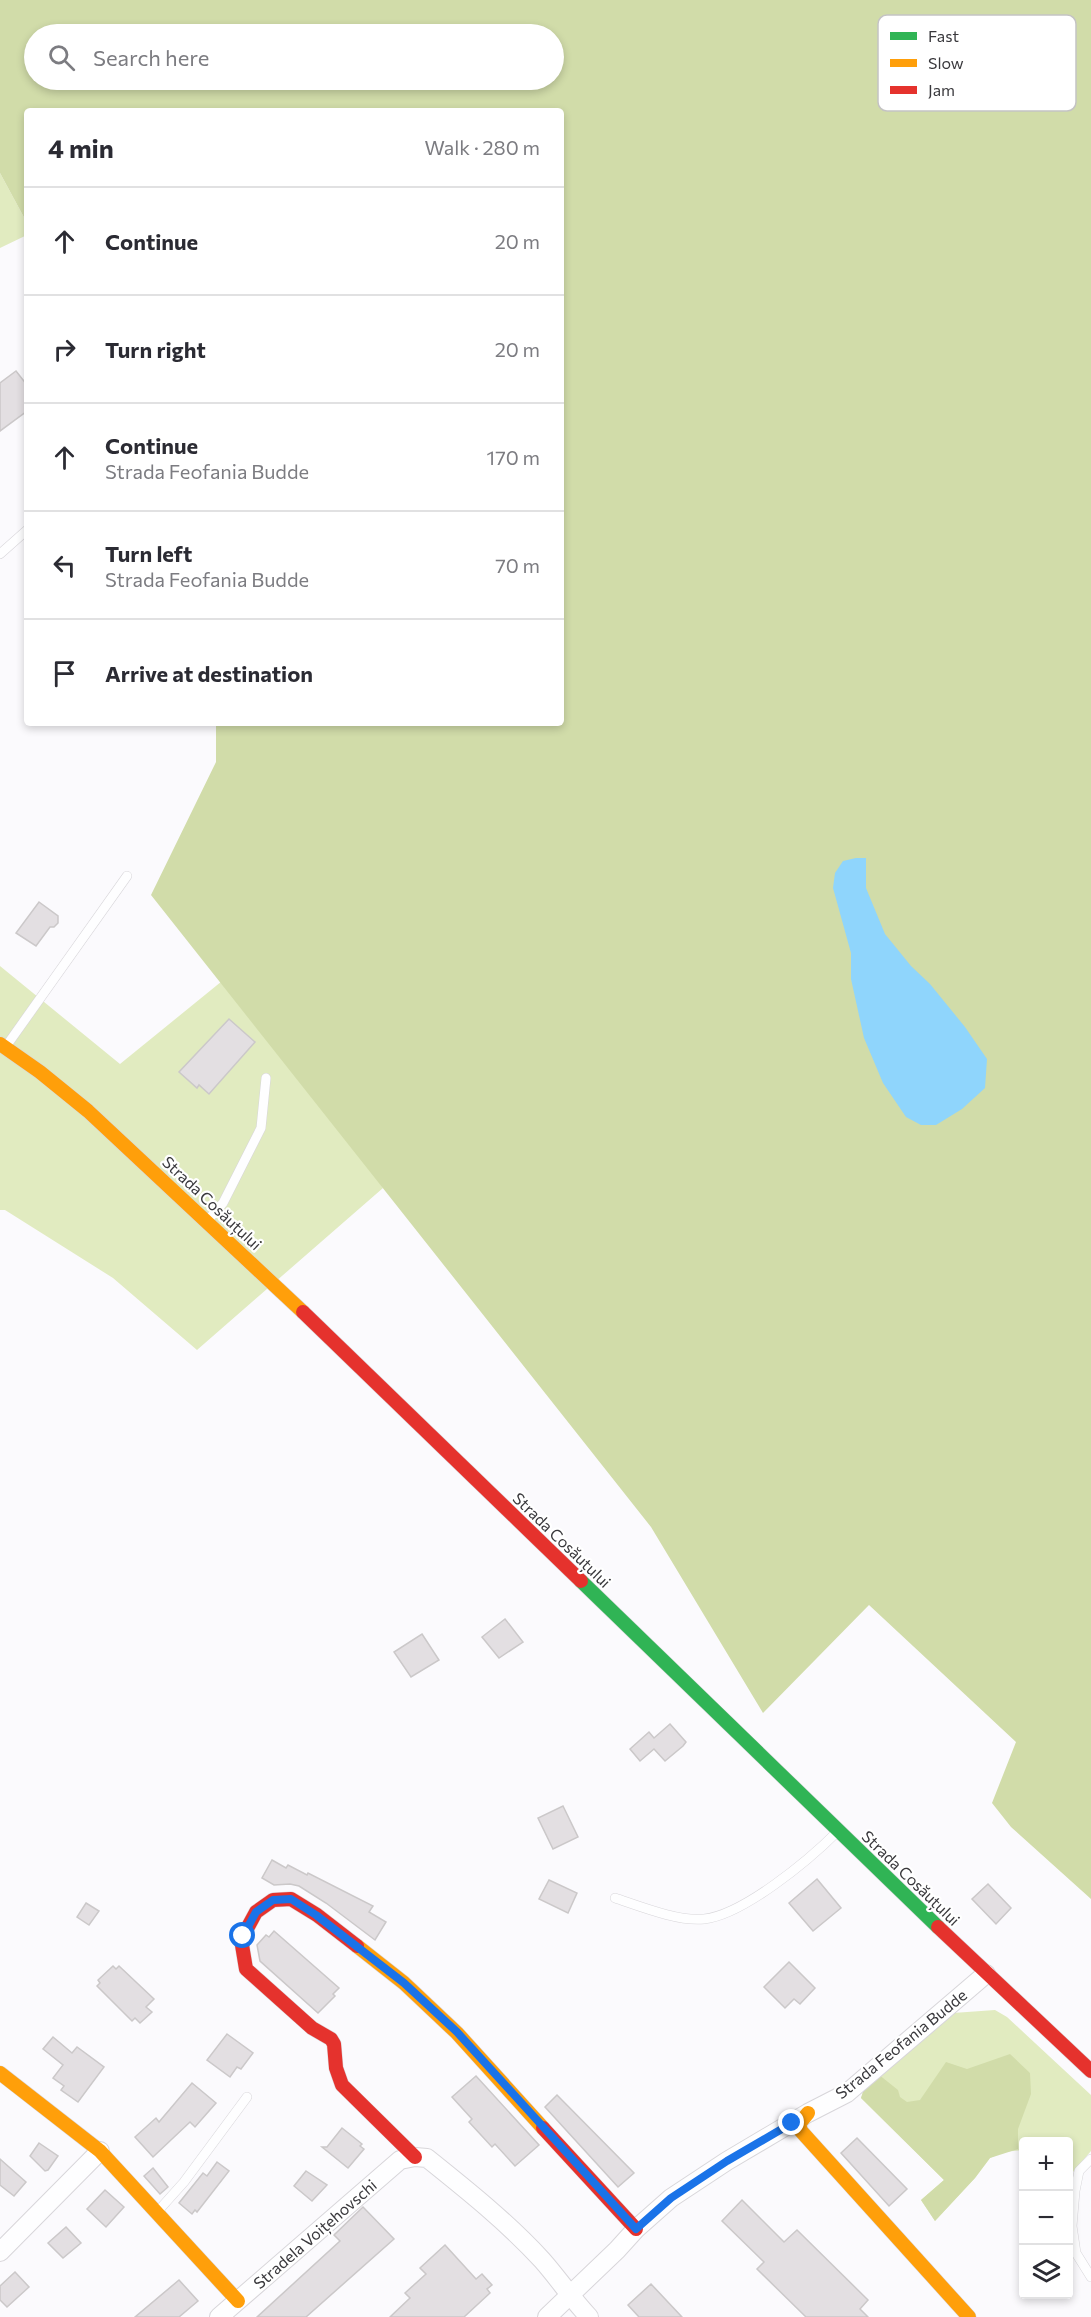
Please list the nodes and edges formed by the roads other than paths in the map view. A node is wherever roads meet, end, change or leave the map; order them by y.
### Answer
1 (24, 533) edge
2 (0, 554) edge
3 (127, 876) dead end
4 (2, 1046) edge
5 (266, 1078) dead end
6 (208, 1221) junction
7 (838, 1831) junction
8 (615, 1898) dead end
9 (986, 1974) junction
10 (1091, 2072) edge
11 (0, 2073) edge
12 (247, 2097) dead end
13 (808, 2113) junction
14 (100, 2151) junction
15 (415, 2157) junction
16 (1091, 2159) edge
17 (157, 2212) junction
18 (636, 2229) junction
19 (0, 2252) edge
20 (1091, 2277) edge
21 (570, 2297) junction
22 (238, 2301) junction
23 (219, 2317) edge
24 (547, 2317) edge
25 (589, 2317) edge
26 (969, 2317) edge

1 - 2 lane
3 - 4 lane
4 - 6 main road, Strada Cosăuțului
5 - 6 lane
6 - 7 main road, Strada Cosăuțului
7 - 8 lane
7 - 9 main road, Strada Cosăuțului
9 - 10 main road, Strada Cosăuțului
9 - 13 street, Strada Feofania Budde
11 - 14 main road
12 - 17 lane
13 - 18 street, Strada Feofania Budde
13 - 26 main road
14 - 17 main road
14 - 19 street
15 - 18 main road
15 - 21 street
15 - 22 street, Stradela Voițehovschi
16 - 20 lane
17 - 22 main road
18 - 21 street, Strada Feofania Budde
21 - 24 street, Strada Feofania Budde
21 - 25 street
22 - 23 street, Stradela Voițehovschi

